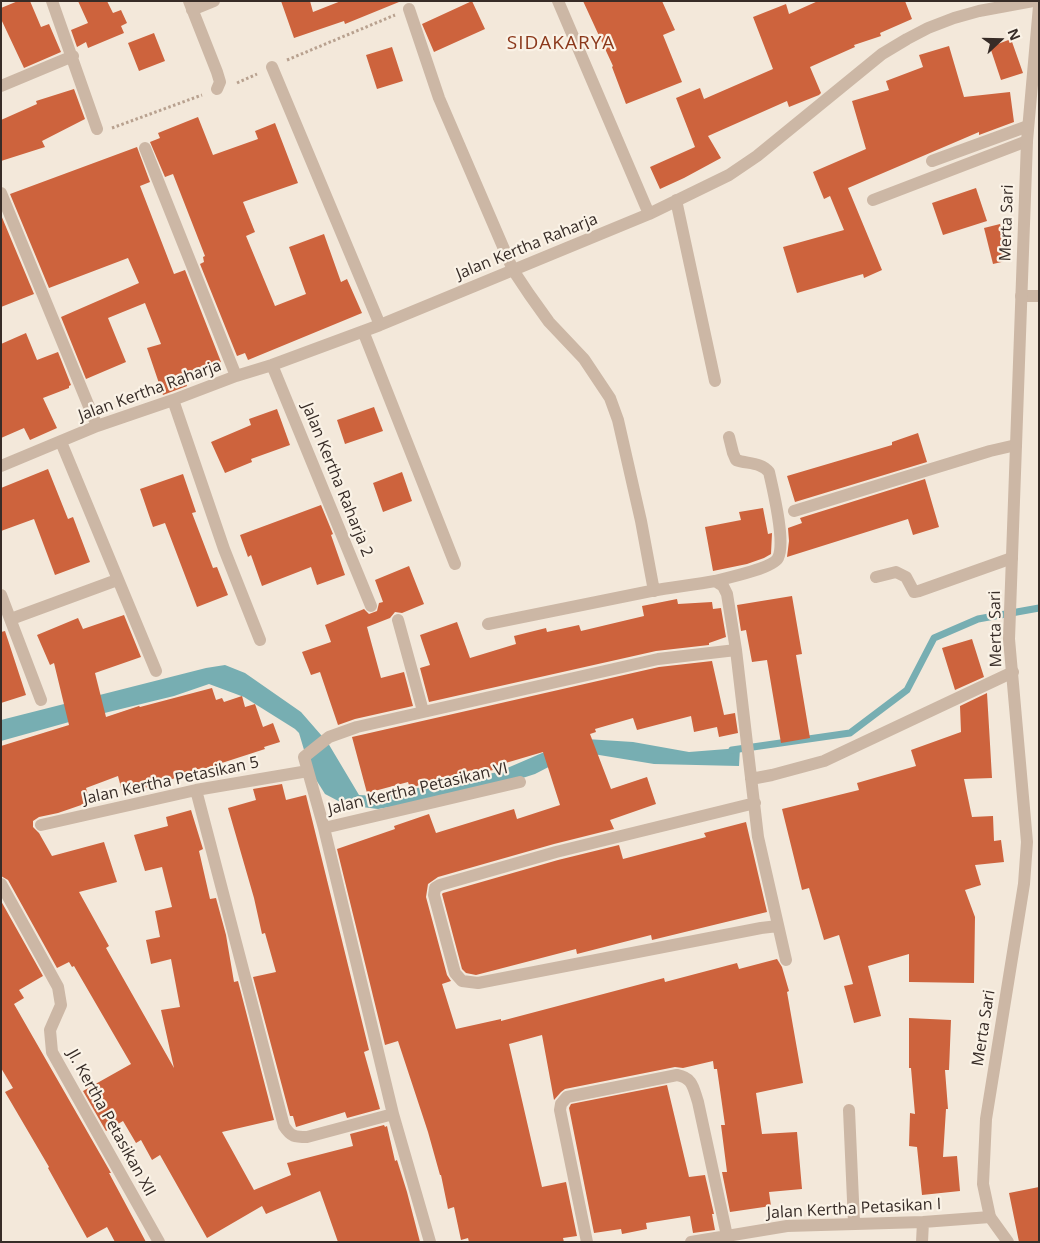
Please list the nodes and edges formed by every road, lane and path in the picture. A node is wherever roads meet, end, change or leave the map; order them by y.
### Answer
1 (52, 1) edge
2 (214, 1) edge
3 (558, 1) edge
4 (1033, 1) edge
5 (190, 6) edge
6 (1039, 6) edge
7 (409, 9) joint
8 (72, 56) junction
9 (272, 67) junction
10 (237, 83) dead end
11 (1, 86) edge
12 (217, 89) joint
13 (1028, 126) junction
14 (97, 129) joint
15 (1026, 141) junction
16 (145, 148) dead end
17 (932, 161) dead end
18 (1, 193) edge
19 (676, 200) junction
20 (873, 200) dead end
21 (649, 214) junction
22 (514, 270) junction
23 (1021, 296) junction
24 (1039, 296) edge
25 (380, 325) junction
26 (363, 331) junction
27 (272, 365) junction
28 (236, 376) junction
29 (715, 381) dead end
30 (173, 400) junction
31 (97, 426) junction
32 (730, 438) dead end
33 (61, 442) junction
34 (1016, 444) junction
35 (1, 466) edge
36 (794, 511) dead end
37 (1012, 558) junction
38 (455, 564) dead end
39 (876, 577) dead end
40 (118, 580) junction
41 (715, 581) junction
42 (654, 591) junction
43 (1, 595) edge
44 (371, 606) dead end
45 (11, 619) junction
46 (398, 620) dead end
47 (488, 624) dead end
48 (260, 640) dead end
49 (736, 650) junction
50 (156, 671) dead end
51 (1013, 672) junction
52 (41, 700) dead end
53 (423, 711) junction
54 (308, 771) junction
55 (751, 779) junction
56 (520, 782) dead end
57 (196, 790) junction
58 (755, 804) junction
59 (41, 825) dead end
60 (324, 828) junction
61 (1, 884) edge
62 (778, 926) junction
63 (786, 960) dead end
64 (849, 1110) dead end
65 (393, 1114) junction
66 (990, 1217) junction
67 (923, 1222) junction
68 (854, 1223) junction
69 (727, 1236) junction
70 (159, 1242) edge
71 (430, 1242) edge
72 (587, 1242) edge
73 (691, 1242) edge
74 (922, 1242) edge
75 (1008, 1242) edge

1 - 8 street
2 - 5 street
3 - 21 street
4 - 19 street, Jalan Kertha Raharja
5 - 12 street
6 - 13 street, Merta Sari
7 - 9 path
7 - 22 street
8 - 11 street
8 - 14 street
9 - 10 path
9 - 25 street
12 - 14 path
13 - 15 street, Merta Sari
13 - 17 street
15 - 20 street
15 - 23 street, Merta Sari
16 - 28 street
18 - 31 street
19 - 21 street, Jalan Kertha Raharja
19 - 29 street
21 - 22 street, Jalan Kertha Raharja
22 - 25 street, Jalan Kertha Raharja
22 - 42 street
23 - 24 street
23 - 34 street, Merta Sari
25 - 26 street, Jalan Kertha Raharja
26 - 27 street, Jalan Kertha Raharja
26 - 38 street
27 - 28 street, Jalan Kertha Raharja
27 - 44 street, Jalan Kertha Raharja 2
28 - 30 street, Jalan Kertha Raharja
30 - 31 street, Jalan Kertha Raharja
30 - 48 street
31 - 33 street, Jalan Kertha Raharja
32 - 41 street
33 - 35 street, Jalan Kertha Raharja
33 - 40 street
34 - 36 street
34 - 37 street, Merta Sari
37 - 39 street
37 - 51 street, Merta Sari
40 - 45 street
40 - 50 street
41 - 42 street
41 - 49 street
42 - 47 street
43 - 45 street
45 - 52 street
46 - 53 street
49 - 53 street
49 - 55 street
51 - 55 street
51 - 66 street, Merta Sari
53 - 54 street
54 - 57 street, Jalan Kertha Petasikan 5
54 - 60 street
55 - 58 street
56 - 60 street, Jalan Kertha Petasikan VI
57 - 59 street, Jalan Kertha Petasikan 5
57 - 65 street
58 - 62 street
58 - 62 street
60 - 65 street
61 - 70 street, Jl. Kertha Petasikan XII
62 - 63 street
64 - 68 street
65 - 71 street
66 - 67 street, Jalan Kertha Petasikan I
66 - 75 street, Merta Sari
67 - 68 street, Jalan Kertha Petasikan I
67 - 74 street
68 - 69 street, Jalan Kertha Petasikan I
69 - 72 street
69 - 73 street, Jalan Kertha Petasikan I

